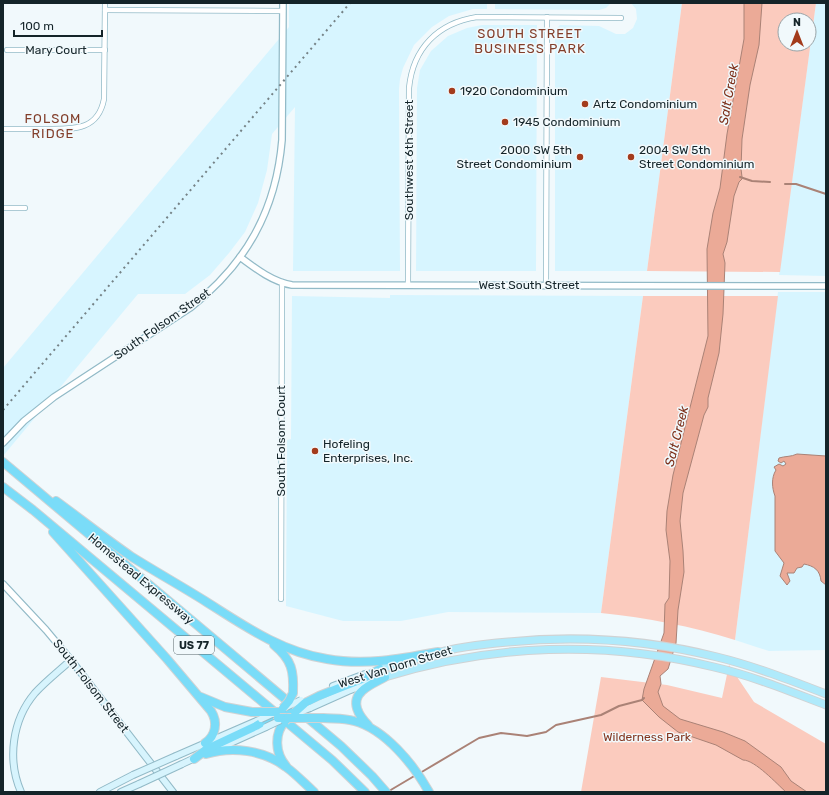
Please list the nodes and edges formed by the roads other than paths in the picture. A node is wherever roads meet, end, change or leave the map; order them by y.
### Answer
1 (105, 3) edge
2 (283, 3) edge
3 (105, 10) junction
4 (283, 11) junction
5 (547, 17) junction
6 (621, 18) dead end
7 (6, 50) dead end
8 (105, 50) junction
9 (3, 129) edge
10 (3, 208) edge
11 (25, 208) dead end
12 (240, 257) junction
13 (282, 282) junction
14 (408, 284) junction
15 (546, 285) junction
16 (826, 286) edge
17 (3, 443) edge
18 (5, 464) edge
19 (3, 487) edge
20 (33, 510) junction
21 (3, 584) edge
22 (281, 599) dead end
23 (262, 636) junction
24 (438, 652) junction
25 (71, 660) junction
26 (380, 669) joint
27 (385, 677) junction
28 (194, 692) junction
29 (826, 694) edge
30 (305, 704) junction
31 (826, 705) edge
32 (279, 711) junction
33 (292, 715) junction
34 (263, 721) junction
35 (381, 736) junction
36 (205, 743) junction
37 (206, 754) junction
38 (194, 759) junction
39 (292, 772) junction
40 (21, 792) edge
41 (100, 792) edge
42 (121, 792) edge
43 (173, 792) edge
44 (314, 792) edge
45 (365, 792) edge
46 (386, 792) edge
47 (429, 792) edge

1 - 3 street
2 - 4 street, South Folsom Street
3 - 4 street
3 - 8 street
4 - 12 street, South Folsom Street
5 - 6 street, Southwest 6th Street
5 - 14 street, Southwest 6th Street
5 - 15 street
7 - 8 street, Mary Court
8 - 9 street
10 - 11 street
12 - 13 street, West South Street
12 - 17 street, South Folsom Street
13 - 14 street, West South Street
13 - 22 street, South Folsom Court
14 - 15 street, West South Street
15 - 16 street, West South Street
18 - 23 highway
18 - 46 highway, Homestead Expressway / US 77
19 - 20 highway, Homestead Expressway / US 77
20 - 28 highway
20 - 45 highway, Homestead Expressway / US 77
21 - 25 street, South Folsom Street
23 - 24 highway
23 - 32 highway, bridge
24 - 26 main road, West Van Dorn Street
24 - 29 main road, West Van Dorn Street
25 - 40 main road
25 - 43 main road, South Folsom Street
26 - 30 highway
27 - 30 main road, West Van Dorn Street
27 - 31 main road, West Van Dorn Street
27 - 35 highway
28 - 32 highway, bridge
28 - 36 highway
30 - 32 main road, West Van Dorn Street, bridge
30 - 33 highway, bridge
32 - 33 highway
32 - 34 highway, bridge
33 - 34 highway, bridge
33 - 35 highway, bridge
33 - 39 highway
34 - 36 main road
34 - 37 main road
34 - 38 highway
35 - 47 highway
36 - 41 main road, bridge
37 - 38 main road
37 - 39 highway
38 - 42 main road, bridge
39 - 44 highway

